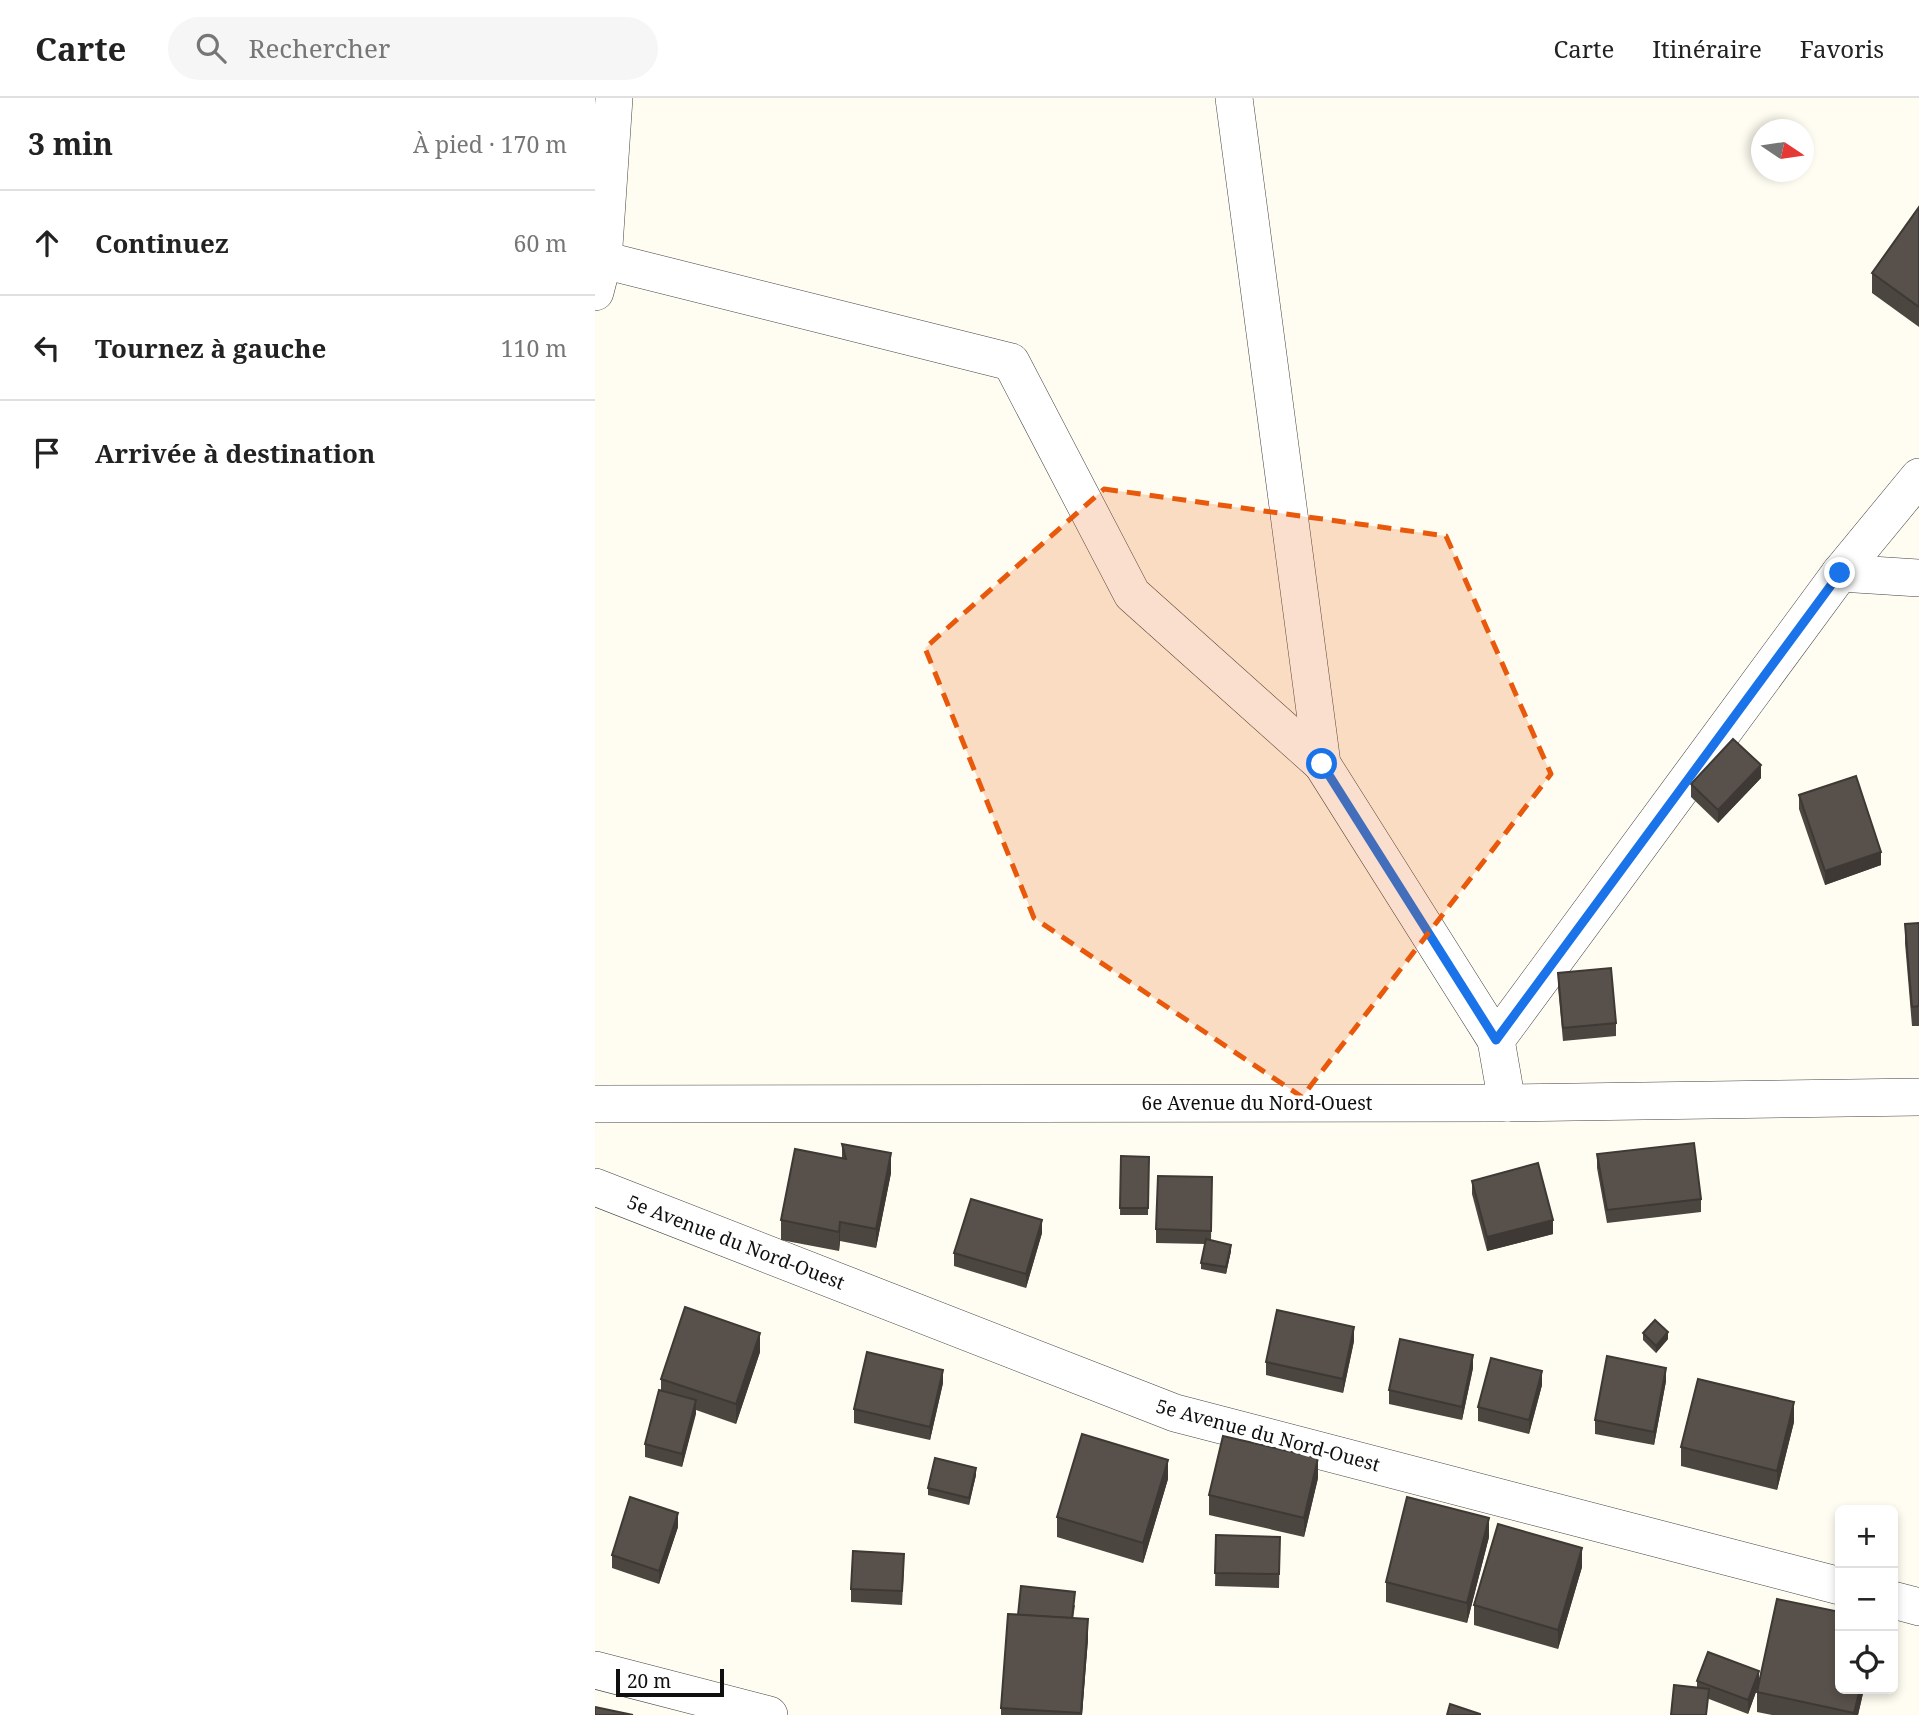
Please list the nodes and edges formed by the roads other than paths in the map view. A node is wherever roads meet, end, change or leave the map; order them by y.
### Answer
1 (614, 98) edge
2 (1234, 98) edge
3 (598, 270) edge
4 (1919, 477) edge
5 (1840, 573) junction
6 (1919, 578) edge
7 (1322, 764) junction
8 (1496, 1040) junction
9 (1919, 1097) edge
10 (1507, 1103) junction
11 (595, 1104) edge
12 (595, 1187) edge
13 (1835, 1586) edge
14 (1898, 1601) edge
15 (1919, 1607) edge
16 (595, 1670) edge
17 (769, 1715) edge

1 - 3 street
2 - 7 street
3 - 7 street
4 - 5 street
5 - 6 street
5 - 8 street
7 - 8 street
8 - 10 street
9 - 10 street, 6e Avenue du Nord-Ouest
10 - 11 street, 6e Avenue du Nord-Ouest
12 - 13 street, 5e Avenue du Nord-Ouest
14 - 15 street
16 - 17 street

